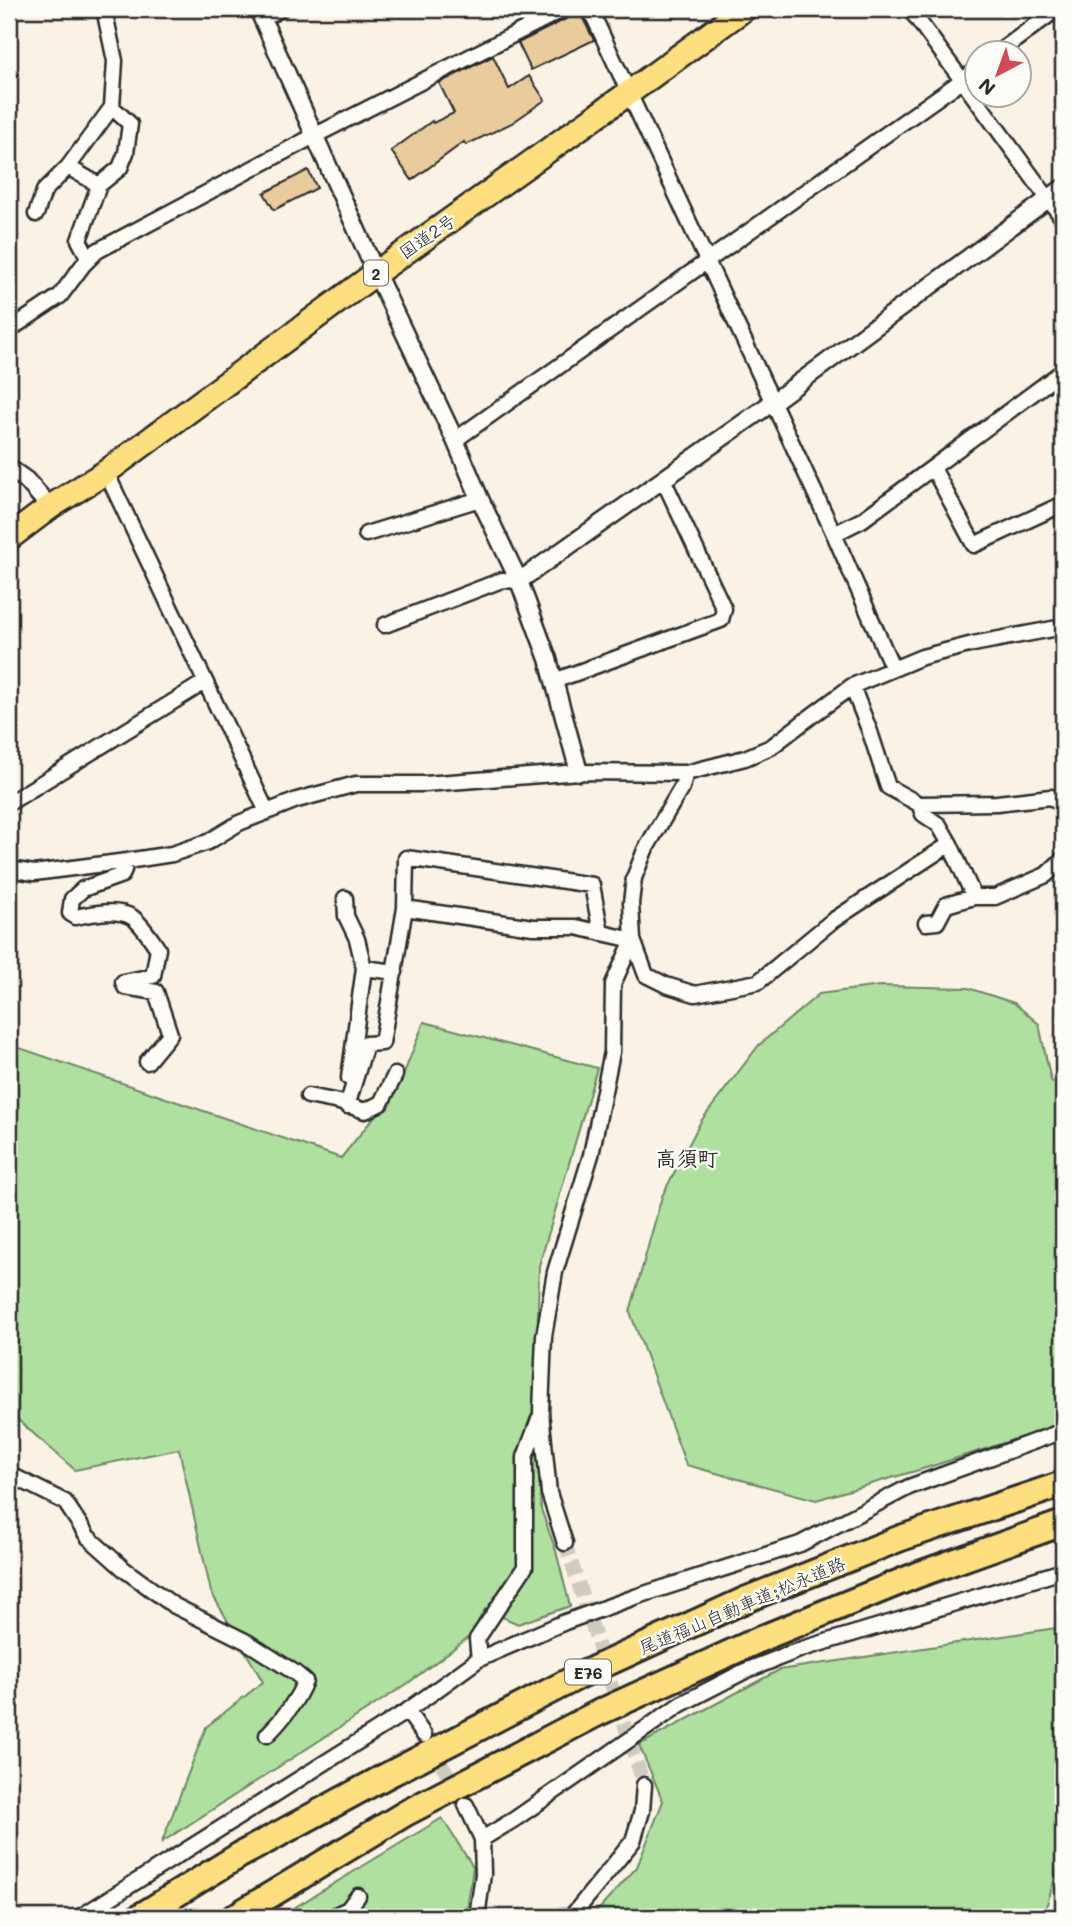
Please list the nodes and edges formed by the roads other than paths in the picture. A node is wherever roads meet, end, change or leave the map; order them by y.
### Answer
1 (104, 9) edge
2 (281, 9) edge
3 (564, 9) edge
4 (590, 9) edge
5 (744, 9) edge
6 (910, 9) edge
7 (1057, 9) edge
8 (260, 14) edge
9 (1018, 38) edge
10 (964, 78) edge
11 (961, 80) junction
12 (630, 92) junction
13 (112, 107) junction
14 (314, 136) junction
15 (68, 167) junction
16 (99, 185) junction
17 (1063, 188) edge
18 (1049, 198) junction
19 (36, 214) dead end
20 (1063, 219) edge
21 (89, 259) junction
22 (706, 262) junction
23 (376, 273) junction
24 (9, 330) edge
25 (1063, 372) edge
26 (773, 402) junction
27 (455, 440) junction
28 (9, 468) edge
29 (933, 468) junction
30 (106, 472) junction
31 (663, 480) junction
32 (480, 499) junction
33 (1063, 504) edge
34 (50, 507) junction
35 (366, 534) dead end
36 (834, 534) junction
37 (9, 538) edge
38 (519, 581) junction
39 (385, 625) dead end
40 (1063, 627) edge
41 (892, 669) junction
42 (554, 681) junction
43 (205, 682) junction
44 (852, 687) junction
45 (579, 772) junction
46 (686, 773) junction
47 (9, 803) edge
48 (919, 804) junction
49 (1063, 806) edge
50 (267, 812) junction
51 (950, 844) junction
52 (1063, 859) edge
53 (127, 861) junction
54 (9, 869) edge
55 (974, 897) junction
56 (345, 898) dead end
57 (405, 908) junction
58 (926, 923) dead end
59 (601, 933) junction
60 (633, 940) junction
61 (364, 968) junction
62 (395, 972) junction
63 (146, 1062) dead end
64 (395, 1075) dead end
65 (308, 1096) dead end
66 (343, 1104) junction
67 (541, 1412) junction
68 (1063, 1430) edge
69 (9, 1474) edge
70 (1063, 1484) edge
71 (1063, 1523) edge
72 (565, 1544) tunnel mouth
73 (1063, 1571) edge
74 (479, 1659) junction
75 (407, 1711) junction
76 (267, 1735) dead end
77 (424, 1735) tunnel mouth
78 (644, 1785) tunnel mouth
79 (466, 1805) tunnel mouth
80 (482, 1839) junction
81 (358, 1896) dead end
82 (79, 1917) edge
83 (139, 1917) edge
84 (234, 1917) edge
85 (331, 1917) edge
86 (477, 1917) edge
87 (571, 1917) edge

1 - 13 street
2 - 8 street
3 - 14 street
4 - 12 street
5 - 12 highway, 国道2号 / 2
6 - 11 street
7 - 9 street
8 - 14 street
10 - 11 street
11 - 18 street
11 - 22 street
12 - 22 street
12 - 23 highway, 国道2号 / 2
13 - 15 street
13 - 16 street
14 - 21 street
14 - 23 street
15 - 16 street
15 - 19 street
16 - 21 street
17 - 18 street
18 - 20 street
18 - 26 street
21 - 24 street
22 - 26 street
22 - 27 street
23 - 27 street
23 - 30 highway, 国道2号 / 2
25 - 29 street
26 - 31 street
26 - 36 street
27 - 32 street
28 - 34 street
29 - 33 street
29 - 36 street
30 - 34 highway, 国道2号 / 2
30 - 43 street
31 - 38 street
31 - 42 street
32 - 35 street
32 - 38 street
34 - 37 highway, 国道2号 / 2
36 - 41 street
38 - 39 street
38 - 42 street
40 - 41 street
41 - 44 street
42 - 45 street
43 - 47 street
43 - 50 street
44 - 46 street
44 - 48 street
45 - 46 street
45 - 50 street
46 - 60 street
48 - 49 street
48 - 51 street
50 - 53 street
51 - 55 street
51 - 60 street
52 - 55 street
53 - 54 street
53 - 63 street
55 - 58 street
56 - 61 street
57 - 59 street
57 - 59 street
57 - 62 street
59 - 60 street
60 - 67 street
61 - 62 street
61 - 66 street
62 - 66 street
64 - 66 street
65 - 66 street
67 - 72 street
67 - 74 street
68 - 74 street
69 - 76 street
70 - 83 highway, 尾道福山自動車道;松永道路 / E76
71 - 84 highway, E76
73 - 80 street
74 - 75 street
75 - 77 street
75 - 82 street
78 - 87 street
79 - 80 street
80 - 86 street
81 - 85 street

